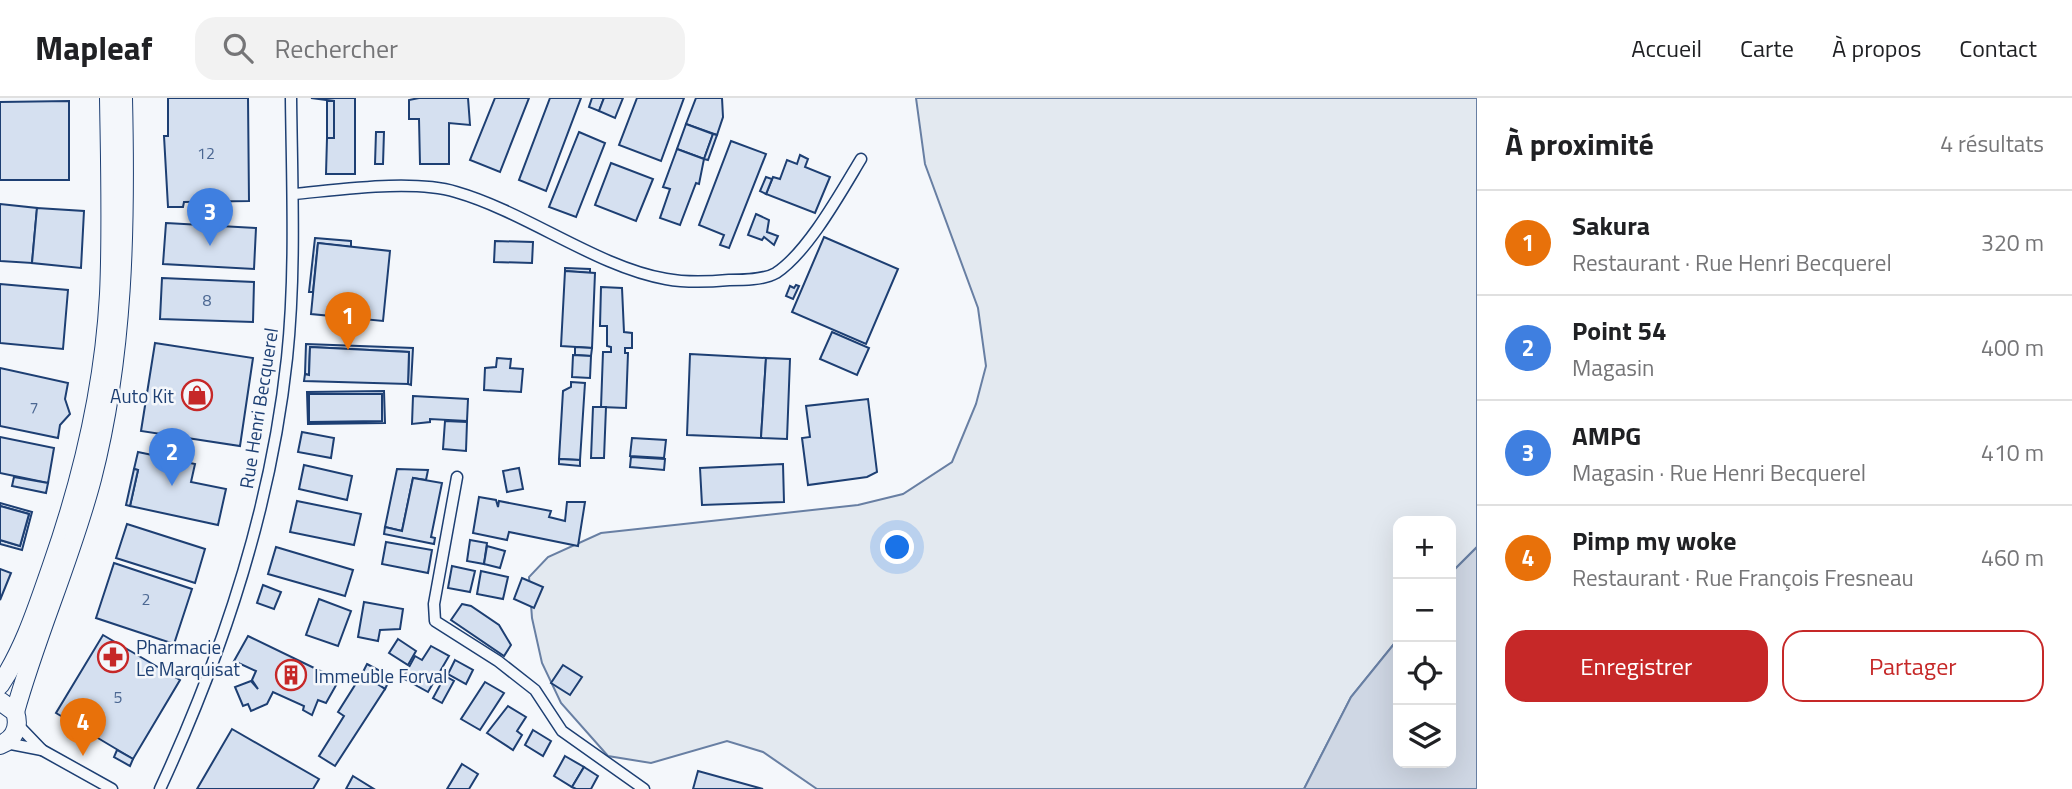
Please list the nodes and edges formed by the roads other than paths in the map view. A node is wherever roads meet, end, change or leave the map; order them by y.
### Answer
1 (109, 98) edge
2 (123, 98) edge
3 (134, 98) edge
4 (291, 98) edge
5 (124, 120) junction
6 (861, 159) dead end
7 (293, 194) junction
8 (457, 477) dead end
9 (0, 685) edge
10 (11, 713) edge
11 (3, 744) edge
12 (42, 750) junction
13 (112, 789) edge
14 (160, 789) edge
15 (644, 789) edge

1 - 9 main road
2 - 5 main road
3 - 5 main road
4 - 7 street, Rue Henri Becquerel
5 - 10 main road
6 - 7 street
7 - 14 street, Rue Henri Becquerel
8 - 15 street
10 - 11 main road
10 - 12 street
11 - 12 street
12 - 13 street

